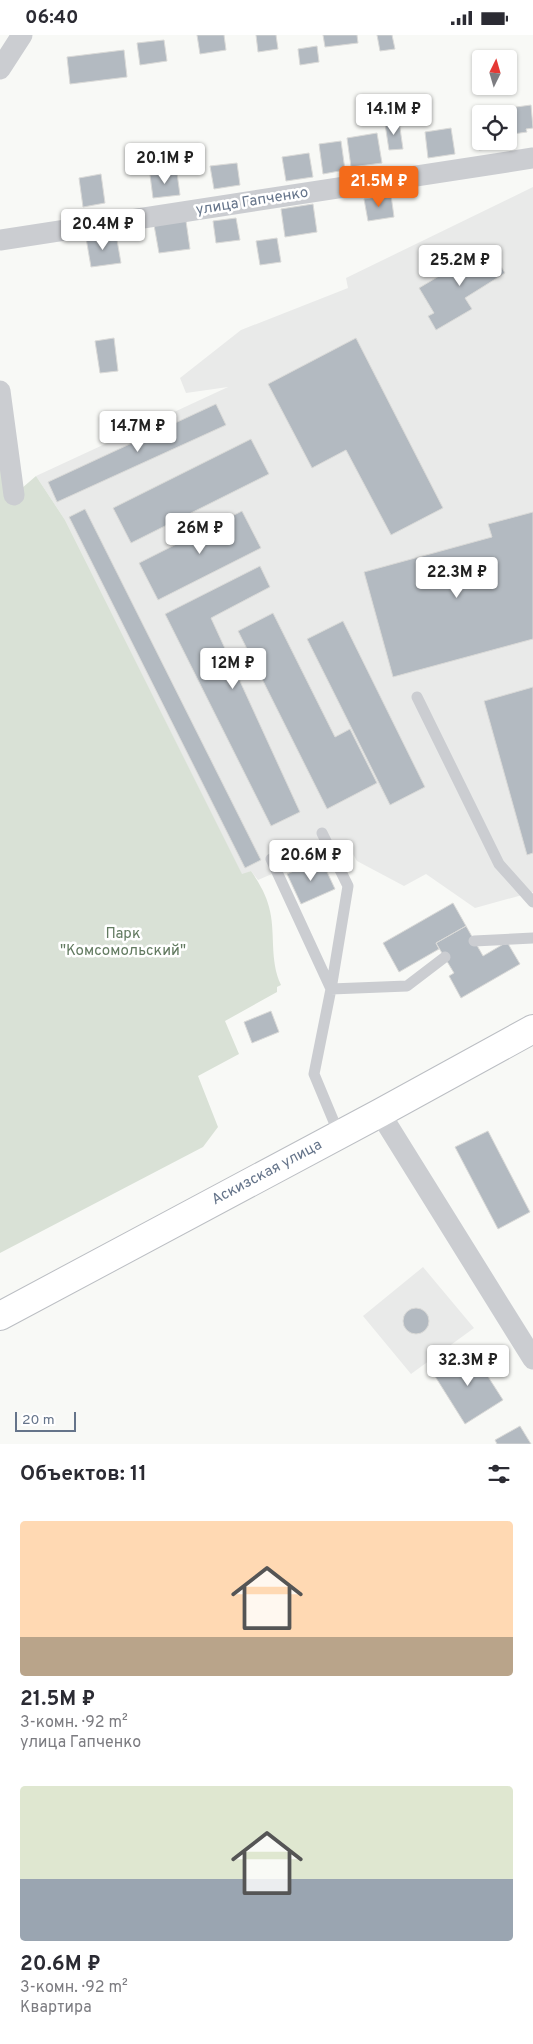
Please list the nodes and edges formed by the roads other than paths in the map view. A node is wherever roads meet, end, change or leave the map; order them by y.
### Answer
1 (22, 35) edge
2 (0, 69) edge
3 (533, 158) edge
4 (0, 240) edge
5 (0, 391) edge
6 (14, 495) dead end
7 (416, 697) dead end
8 (322, 833) dead end
9 (271, 859) dead end
10 (533, 902) edge
11 (533, 939) edge
12 (474, 941) dead end
13 (445, 957) dead end
14 (331, 989) junction
15 (533, 1029) edge
16 (380, 1113) junction
17 (340, 1135) junction
18 (0, 1316) edge
19 (533, 1359) edge

1 - 2 street
3 - 4 street, улица Гапченко
5 - 6 street
7 - 10 lane
8 - 14 lane
9 - 14 lane
11 - 12 lane
13 - 14 lane
14 - 17 lane
15 - 16 main road, Аскизская улица
16 - 17 main road, Аскизская улица
16 - 19 street
17 - 18 main road, Аскизская улица

